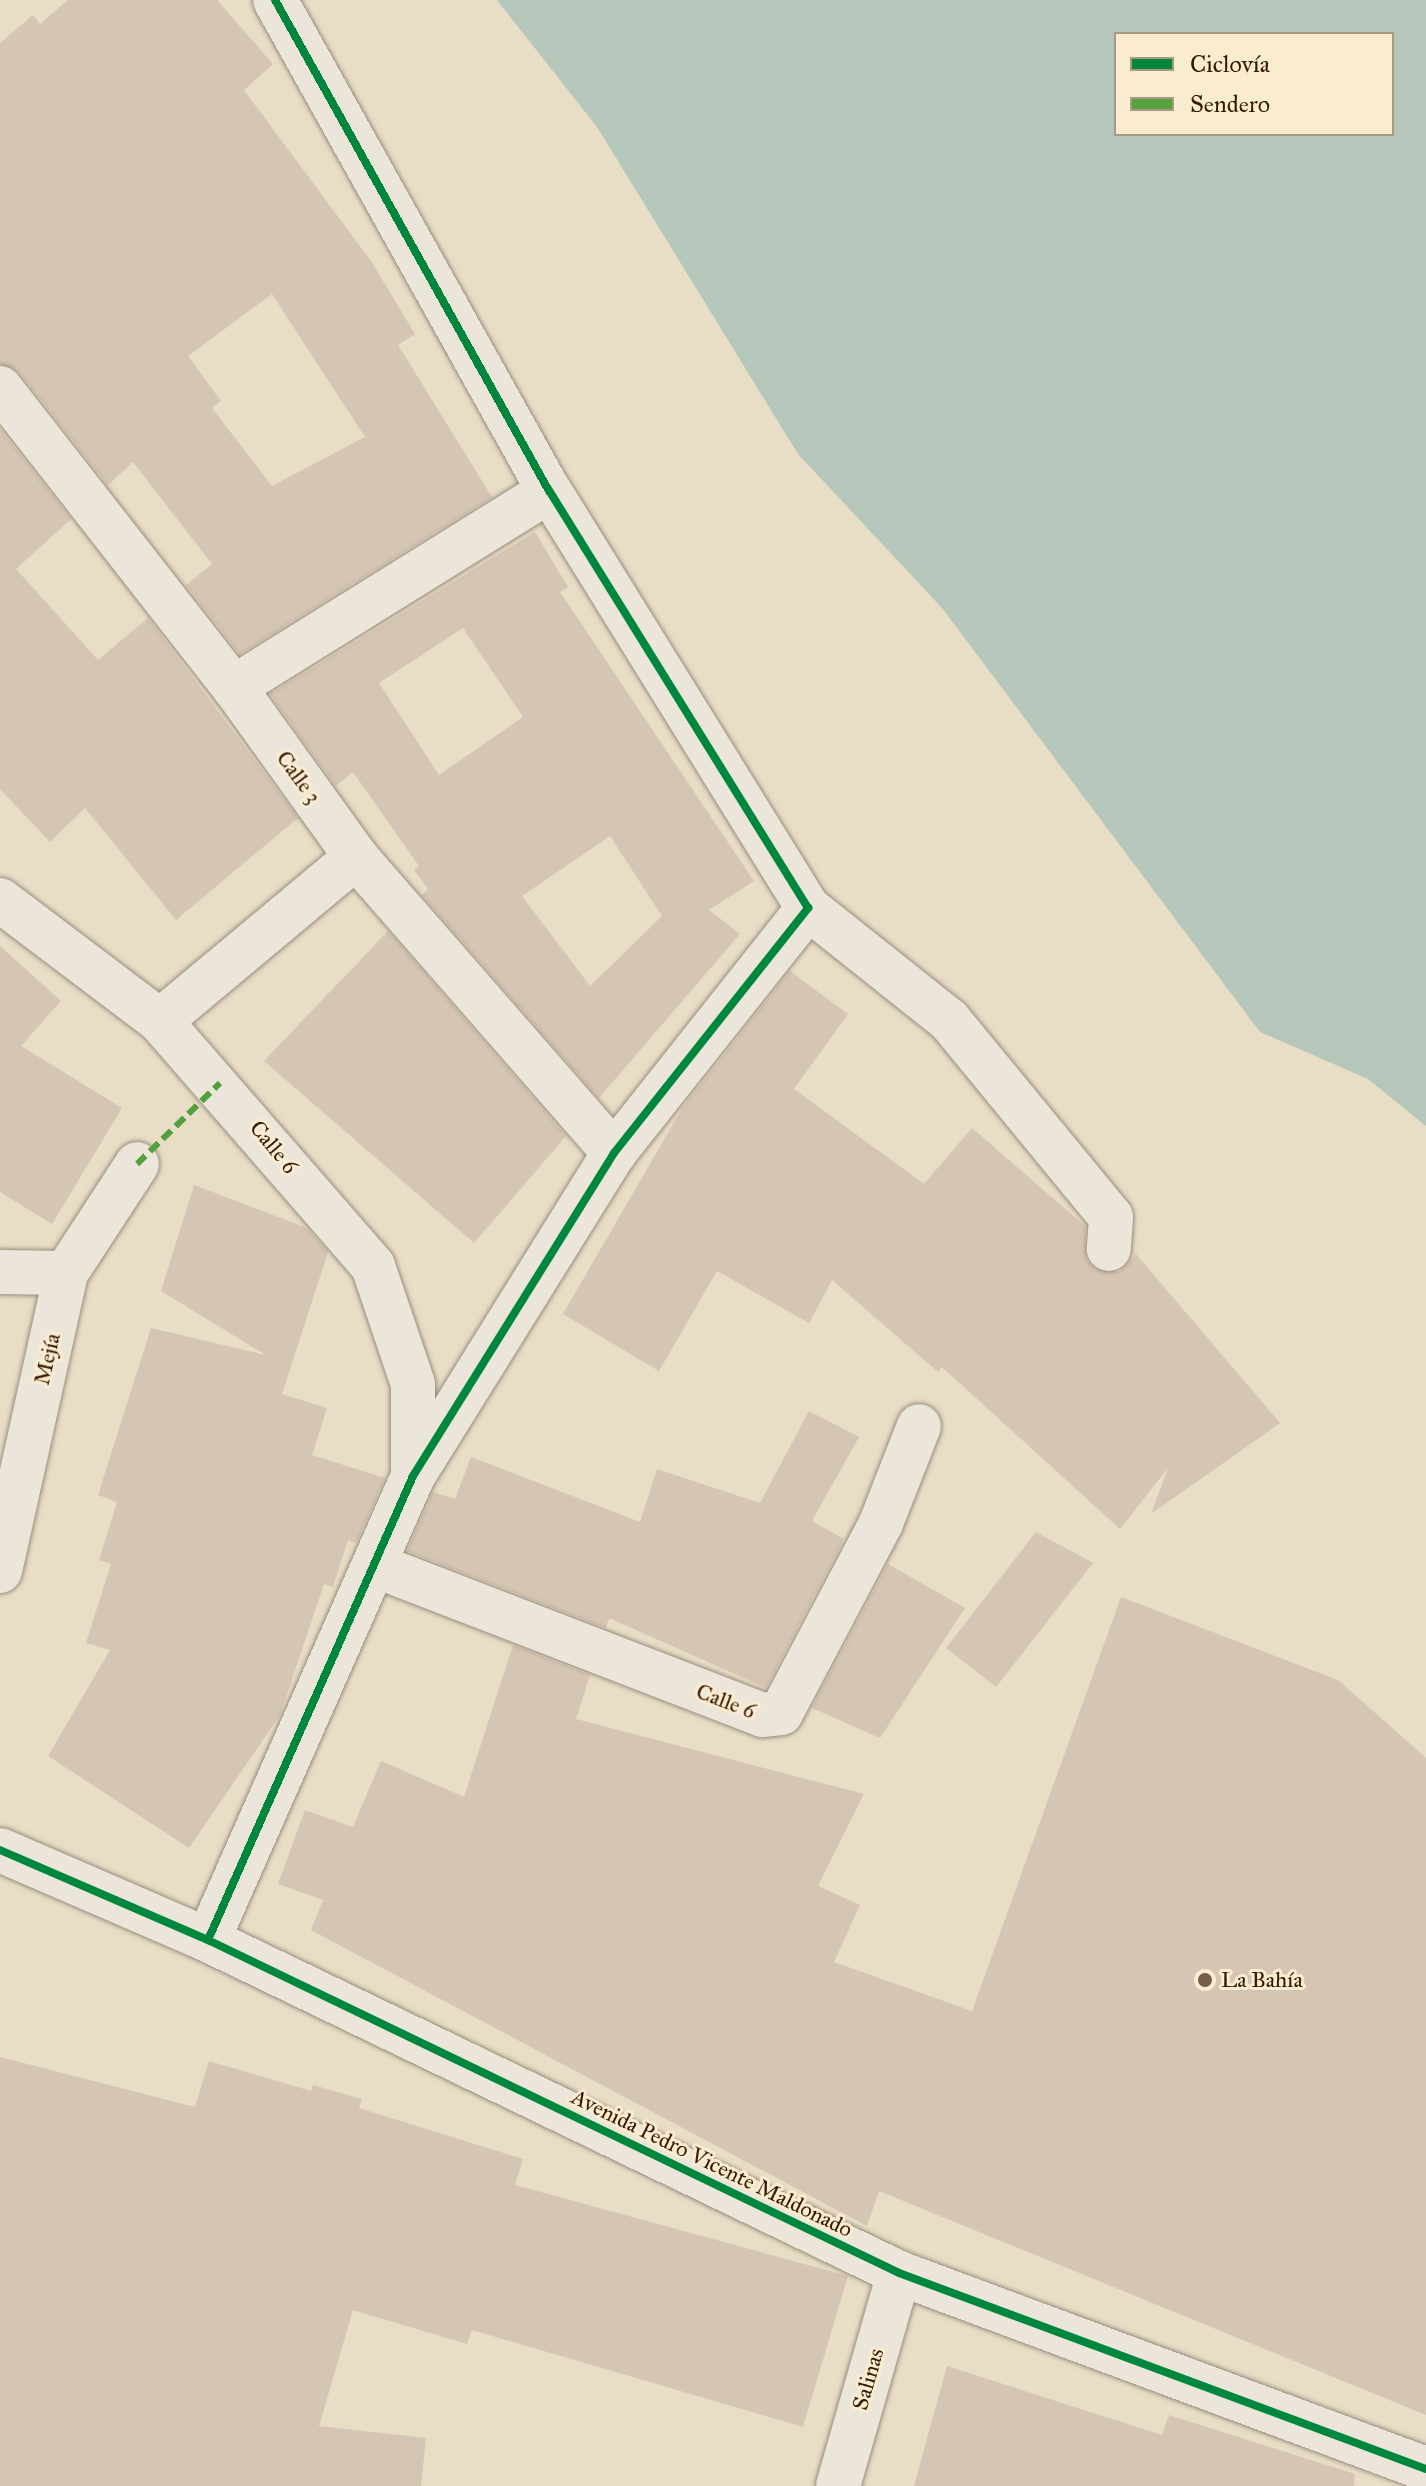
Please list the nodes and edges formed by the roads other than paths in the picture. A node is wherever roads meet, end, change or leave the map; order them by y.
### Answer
1 (275, 0) edge
2 (0, 388) edge
3 (549, 491) junction
4 (234, 687) junction
5 (356, 857) junction
6 (0, 900) edge
7 (808, 908) junction
8 (160, 1021) junction
9 (614, 1153) junction
10 (137, 1164) dead end
11 (1109, 1249) dead end
12 (0, 1272) edge
13 (66, 1273) junction
14 (919, 1426) dead end
15 (413, 1476) junction
16 (374, 1565) junction
17 (0, 1571) edge
18 (0, 1850) edge
19 (208, 1940) junction
20 (899, 2273) junction
21 (1426, 2469) edge
22 (838, 2486) edge

1 - 3 street
2 - 4 street, Calle 3
3 - 4 street
3 - 7 street
4 - 5 street, Calle 3
5 - 8 street
5 - 9 street, Calle 3
6 - 8 street, Calle 6
7 - 9 street
7 - 11 street
8 - 15 street, Calle 6
9 - 15 street
10 - 13 street, Mejía
12 - 13 street
13 - 17 street, Mejía
14 - 16 street, Calle 6
15 - 16 street
16 - 19 street
18 - 19 street, Avenida Pedro Vicente Maldonado
19 - 20 street, Avenida Pedro Vicente Maldonado
20 - 21 street, Avenida Pedro Vicente Maldonado
20 - 22 street, Salinas

